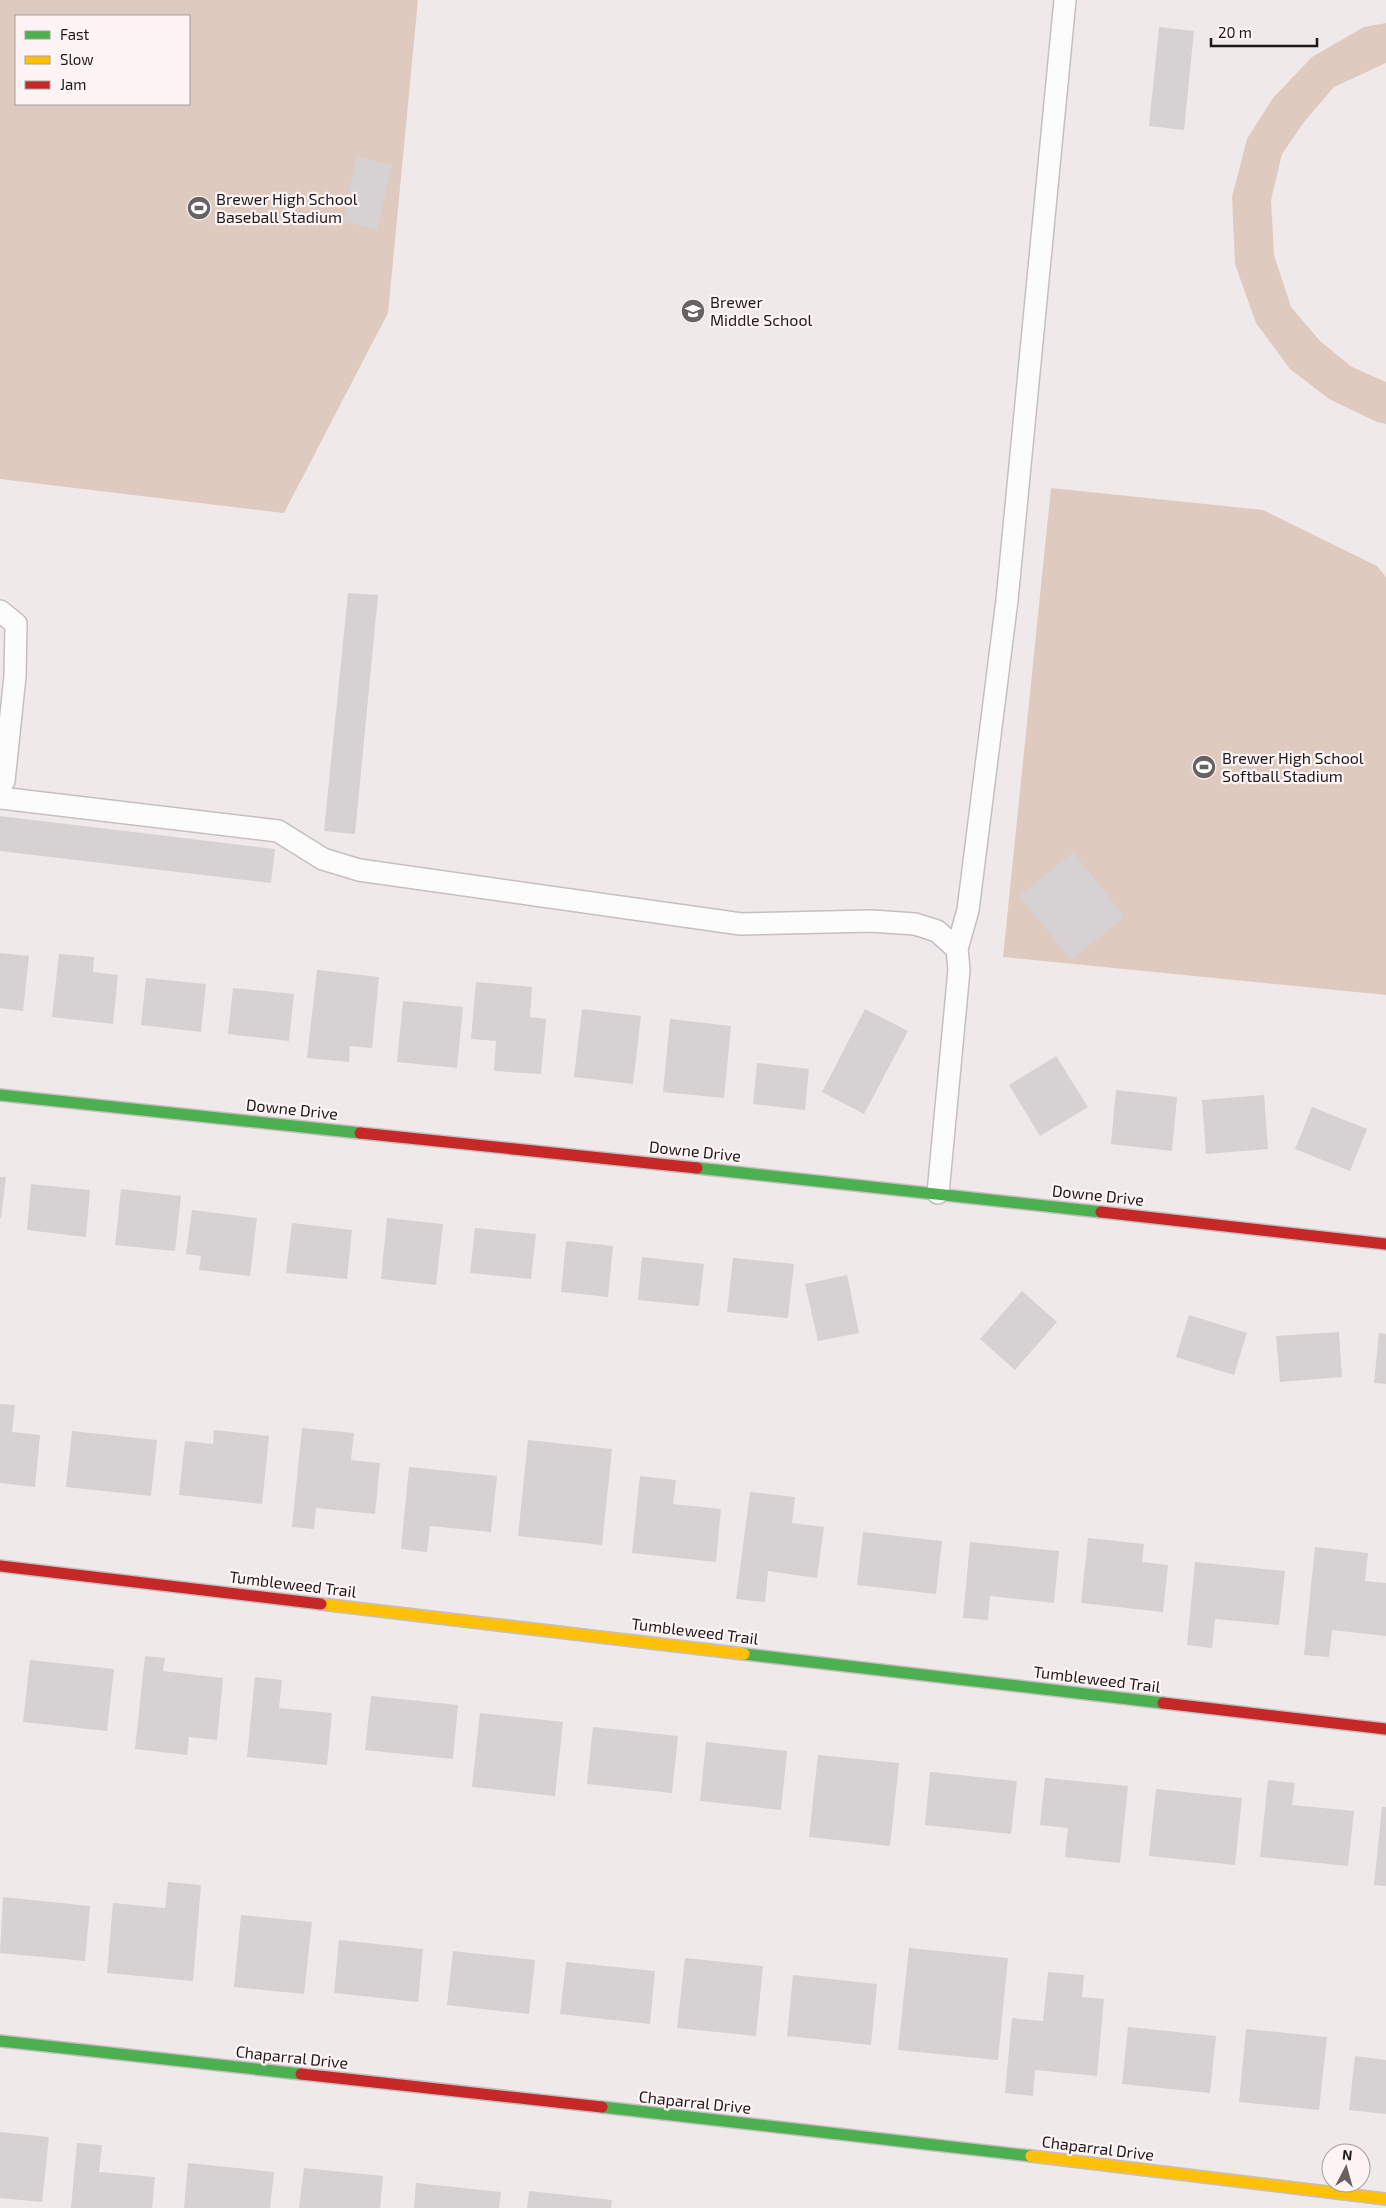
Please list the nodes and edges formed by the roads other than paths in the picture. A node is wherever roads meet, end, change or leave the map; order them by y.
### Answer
1 (1066, 0) edge
2 (0, 611) edge
3 (0, 786) edge
4 (0, 798) edge
5 (957, 949) junction
6 (0, 1095) edge
7 (938, 1193) junction
8 (1386, 1244) edge
9 (0, 1566) edge
10 (1386, 1729) edge
11 (0, 2042) edge
12 (1386, 2199) edge

1 - 5 lane
2 - 3 lane
4 - 5 lane
5 - 7 lane
6 - 7 street, Downe Drive
7 - 8 street, Downe Drive
9 - 10 street, Tumbleweed Trail
11 - 12 street, Chaparral Drive

